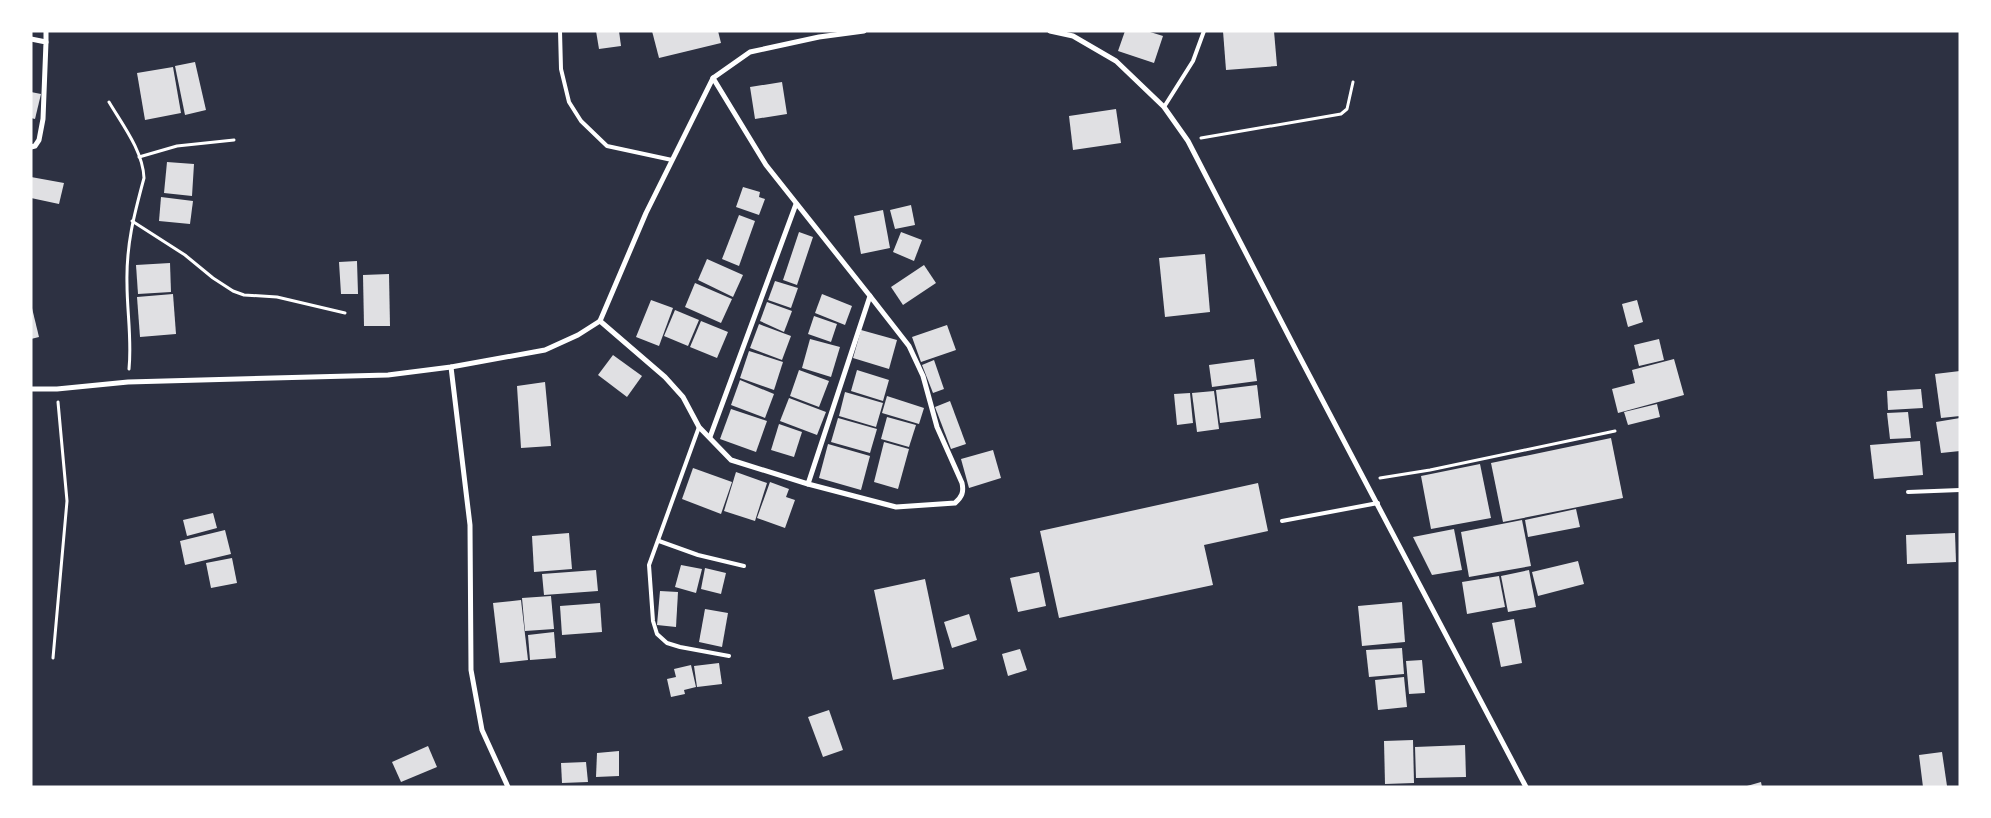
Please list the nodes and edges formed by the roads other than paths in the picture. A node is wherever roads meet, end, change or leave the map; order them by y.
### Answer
1 (46, 31) edge
2 (560, 31) edge
3 (864, 31) edge
4 (1050, 31) edge
5 (1204, 31) edge
6 (31, 39) edge
7 (46, 42) junction
8 (713, 78) junction
9 (1164, 107) junction
10 (31, 146) edge
11 (672, 160) junction
12 (796, 204) junction
13 (870, 296) junction
14 (600, 321) junction
15 (451, 367) junction
16 (31, 389) edge
17 (699, 427) junction
18 (710, 437) junction
19 (808, 484) junction
20 (1960, 490) edge
21 (1908, 492) dead end
22 (1378, 503) junction
23 (1282, 521) dead end
24 (659, 541) junction
25 (744, 566) dead end
26 (729, 656) dead end
27 (508, 787) edge
28 (1526, 787) edge

1 - 7 street
2 - 11 lane
3 - 8 street
4 - 9 street
5 - 9 lane
6 - 7 street
7 - 10 street
8 - 11 street
8 - 12 street
9 - 22 street
11 - 14 street
12 - 13 street
12 - 18 street
13 - 19 street
13 - 19 street
14 - 15 street
14 - 17 street
15 - 16 street
15 - 27 street
17 - 18 street
17 - 24 lane
18 - 19 street
20 - 21 lane
22 - 23 lane
22 - 28 street
24 - 25 lane
24 - 26 lane

